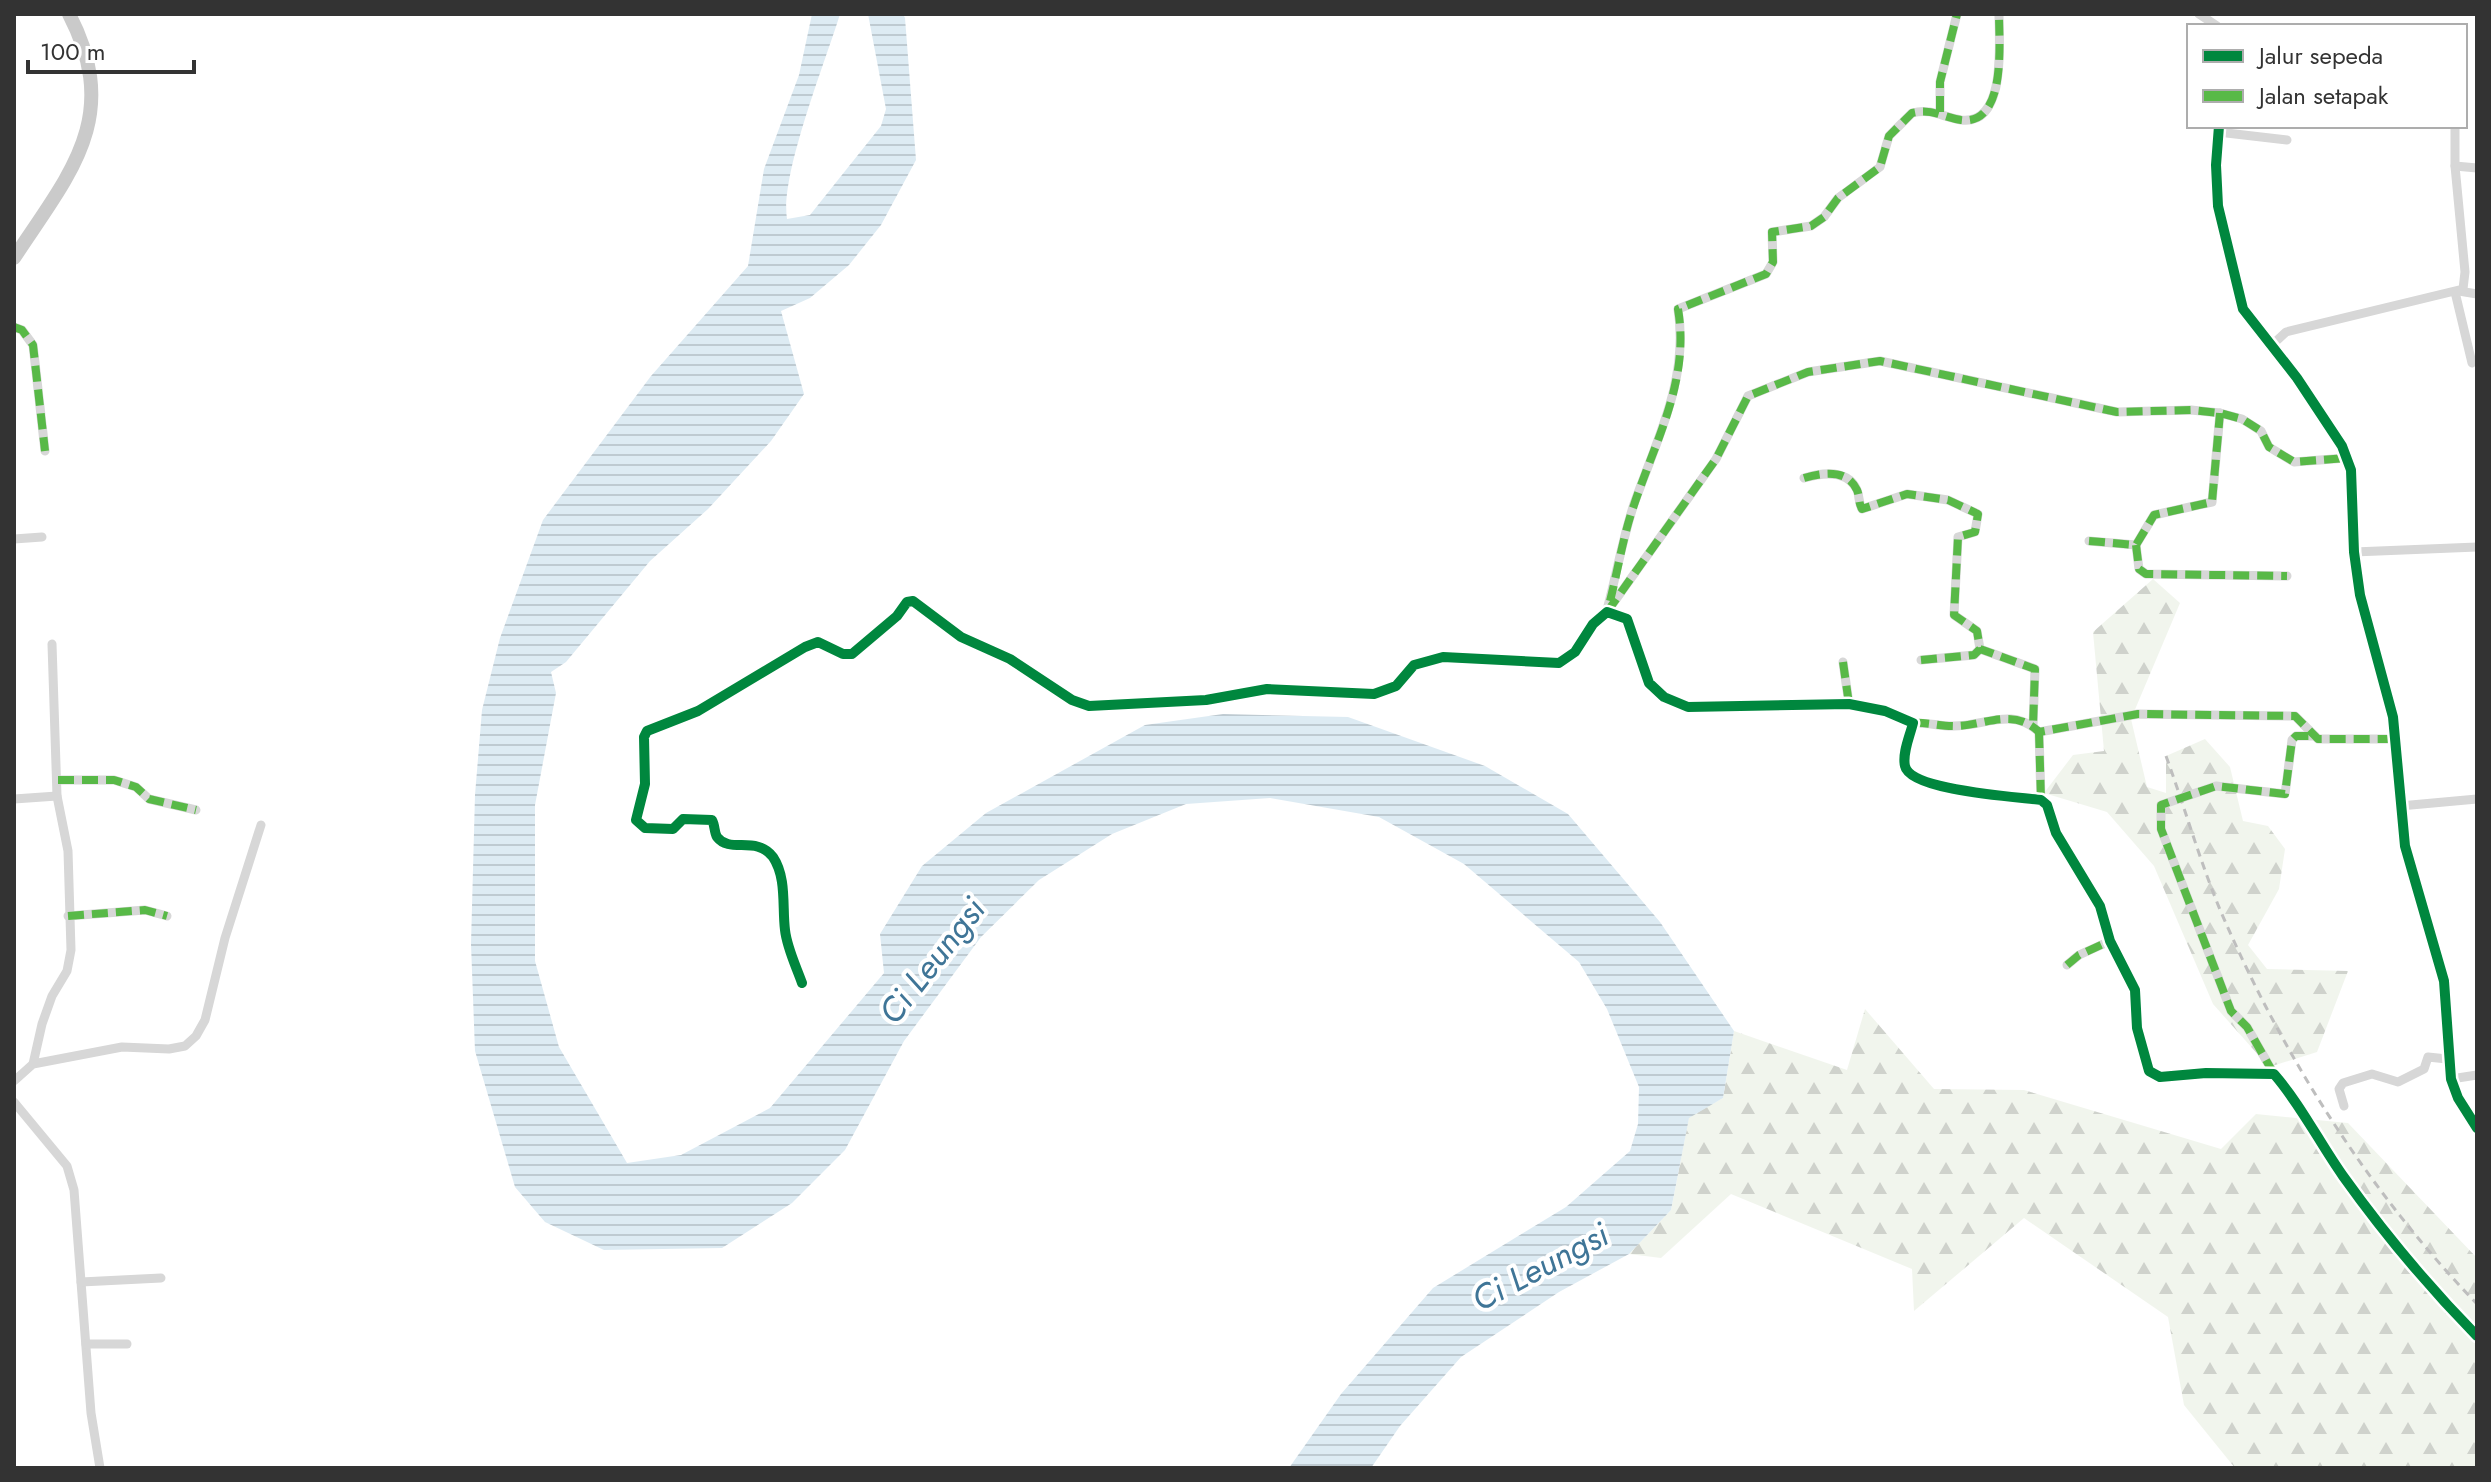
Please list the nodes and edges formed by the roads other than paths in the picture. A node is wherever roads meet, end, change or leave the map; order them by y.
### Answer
1 (69, 14) edge
2 (1957, 14) edge
3 (1999, 14) edge
4 (1940, 112) junction
5 (2455, 128) edge
6 (2219, 129) edge
7 (2287, 140) dead end
8 (2455, 166) junction
9 (2477, 168) edge
10 (14, 258) edge
11 (2457, 292) junction
12 (2477, 294) edge
13 (14, 327) edge
14 (2272, 345) junction
15 (2472, 363) dead end
16 (2220, 413) junction
17 (45, 451) dead end
18 (2346, 458) junction
19 (1804, 478) dead end
20 (42, 537) dead end
21 (14, 539) edge
22 (2089, 541) dead end
23 (2136, 545) junction
24 (2477, 547) edge
25 (2354, 552) junction
26 (2287, 576) dead end
27 (1607, 612) junction
28 (52, 644) dead end
29 (1980, 649) junction
30 (1921, 660) dead end
31 (1843, 662) dead end
32 (1849, 704) junction
33 (1913, 723) junction
34 (2036, 729) junction
35 (2315, 736) junction
36 (2394, 739) junction
37 (58, 780) junction
38 (57, 796) junction
39 (14, 799) edge
40 (2477, 799) edge
41 (2041, 800) junction
42 (2400, 806) junction
43 (196, 810) dead end
44 (261, 825) dead end
45 (68, 916) junction
46 (167, 916) dead end
47 (2110, 941) junction
48 (2067, 965) dead end
49 (802, 983) dead end
50 (2447, 1059) junction
51 (33, 1064) junction
52 (2274, 1074) junction
53 (2477, 1075) edge
54 (2451, 1079) junction
55 (14, 1081) edge
56 (14, 1102) edge
57 (2344, 1106) dead end
58 (2477, 1128) edge
59 (161, 1278) dead end
60 (81, 1282) junction
61 (2477, 1336) edge
62 (86, 1344) junction
63 (127, 1344) dead end
64 (100, 1468) edge

1 - 10 main road
2 - 4 street
3 - 4 street
4 - 27 street
5 - 8 street
6 - 7 street
6 - 14 street
8 - 9 street
8 - 11 street
11 - 12 street
11 - 14 street
11 - 15 street
13 - 17 street
14 - 18 street
16 - 18 street
16 - 23 street
16 - 27 street
18 - 25 street
19 - 29 street
20 - 21 street
22 - 23 street
23 - 26 street
24 - 25 street
25 - 36 street
27 - 32 street
27 - 49 street
28 - 37 street
29 - 30 street
29 - 34 street
31 - 32 street
32 - 33 street
33 - 34 street
33 - 41 street
34 - 35 street
34 - 41 street
35 - 36 street
35 - 52 street
36 - 42 street
37 - 38 street
37 - 43 street
38 - 39 street
38 - 45 street
40 - 42 street
41 - 47 street
42 - 50 street
44 - 51 street
45 - 46 street
45 - 51 street
47 - 48 street
47 - 52 street
50 - 54 street
50 - 57 street
51 - 55 street
52 - 61 street
53 - 54 street
54 - 58 street
56 - 60 street
59 - 60 street
60 - 62 street
62 - 63 street
62 - 64 street

